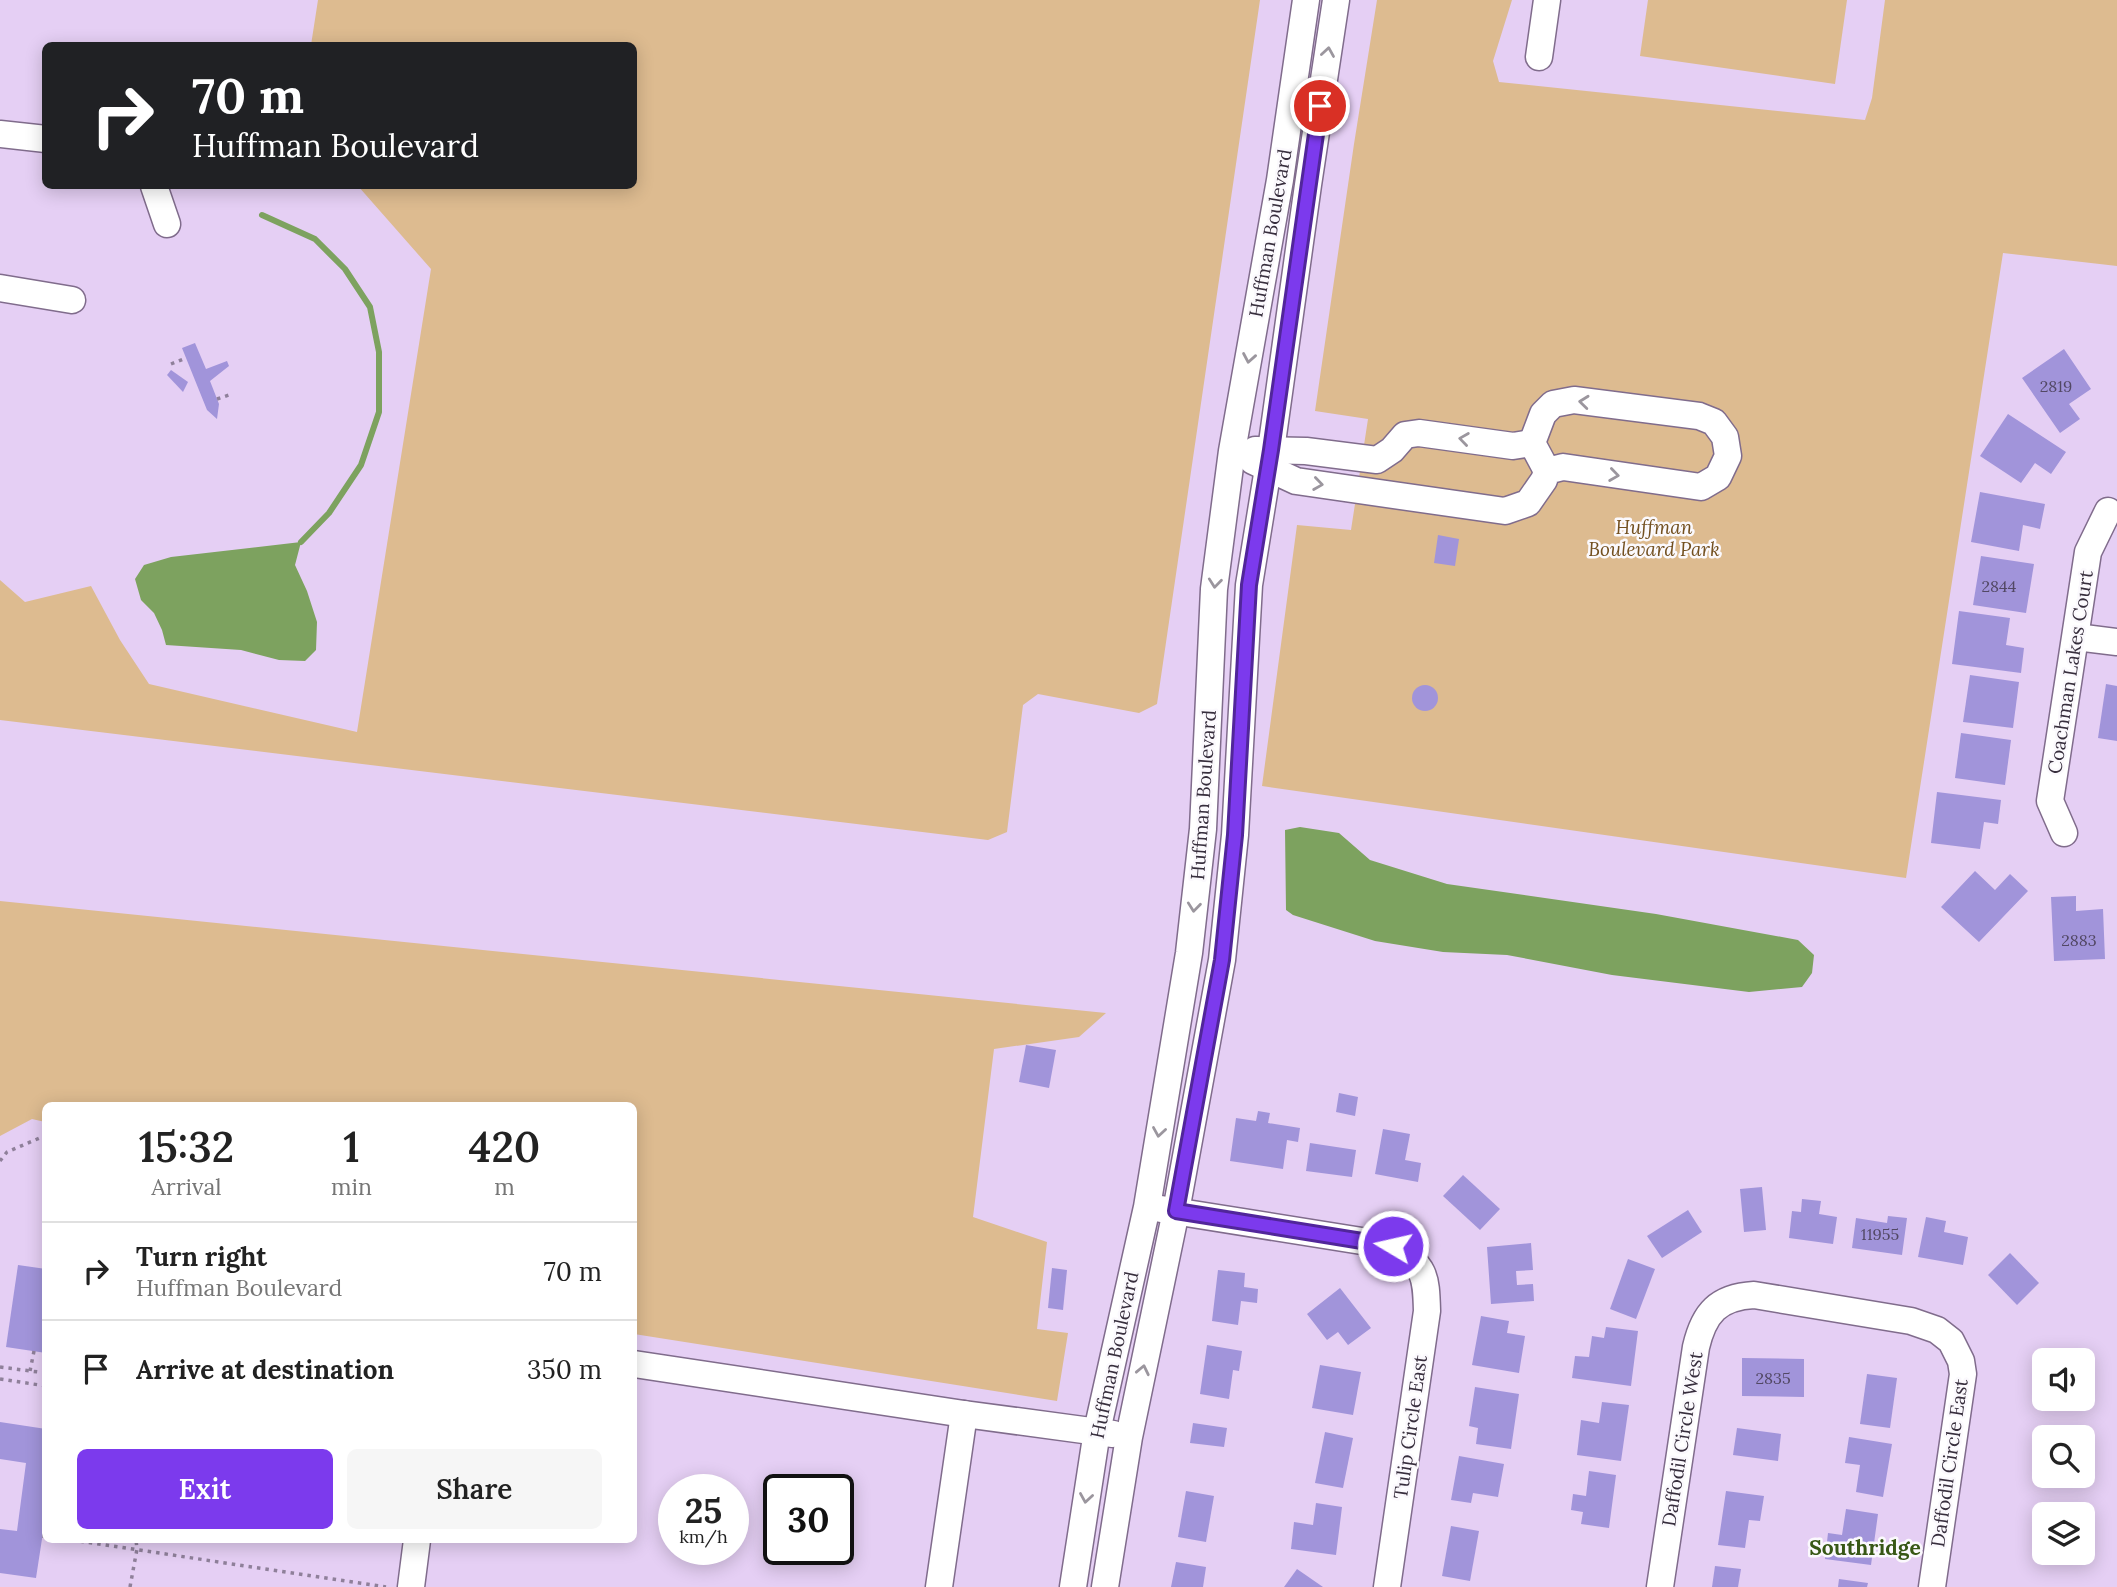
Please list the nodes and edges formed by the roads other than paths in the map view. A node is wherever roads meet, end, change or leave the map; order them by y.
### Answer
1 (1306, 0) edge
2 (1336, 0) edge
3 (1547, 0) edge
4 (1539, 57) dead end
5 (0, 134) edge
6 (42, 139) edge
7 (155, 189) edge
8 (167, 224) dead end
9 (0, 288) edge
10 (72, 300) dead end
11 (1532, 443) junction
12 (1392, 450) junction
13 (1232, 451) junction
14 (1269, 458) junction
15 (1547, 471) junction
16 (1405, 497) junction
17 (2108, 512) dead end
18 (2076, 637) junction
19 (2117, 642) edge
20 (2064, 833) dead end
21 (1147, 1207) junction
22 (1176, 1211) junction
23 (1724, 1301) joint
24 (637, 1364) edge
25 (964, 1414) junction
26 (1097, 1431) junction
27 (1129, 1437) junction
28 (417, 1543) edge
29 (411, 1587) edge
30 (939, 1587) edge
31 (1073, 1587) edge
32 (1105, 1587) edge
33 (1387, 1587) edge
34 (1660, 1587) edge
35 (1932, 1587) edge

1 -> 13 street, Huffman Boulevard
14 -> 2 street, Huffman Boulevard
3 - 4 street
5 - 6 street
7 - 8 street
9 - 10 street
11 -> 12 street
11 - 15 street
15 -> 11 street
12 - 14 street
12 - 16 street
13 - 14 street
13 -> 21 street, Huffman Boulevard
14 -> 16 street
14 - 22 street, Huffman Boulevard
15 - 16 street
17 - 18 street, Coachman Lakes Court
18 - 19 street
18 - 20 street, Coachman Lakes Court
21 - 22 street
21 - 26 street, Huffman Boulevard
27 -> 22 street, Huffman Boulevard
22 - 33 street, Tulip Circle East
23 - 34 street, Daffodil Circle West
23 - 35 street, Daffodil Circle East
24 - 25 street
25 - 26 street
25 - 30 street
26 - 27 street
26 -> 31 street, Huffman Boulevard
27 - 32 street, Huffman Boulevard
28 - 29 street

